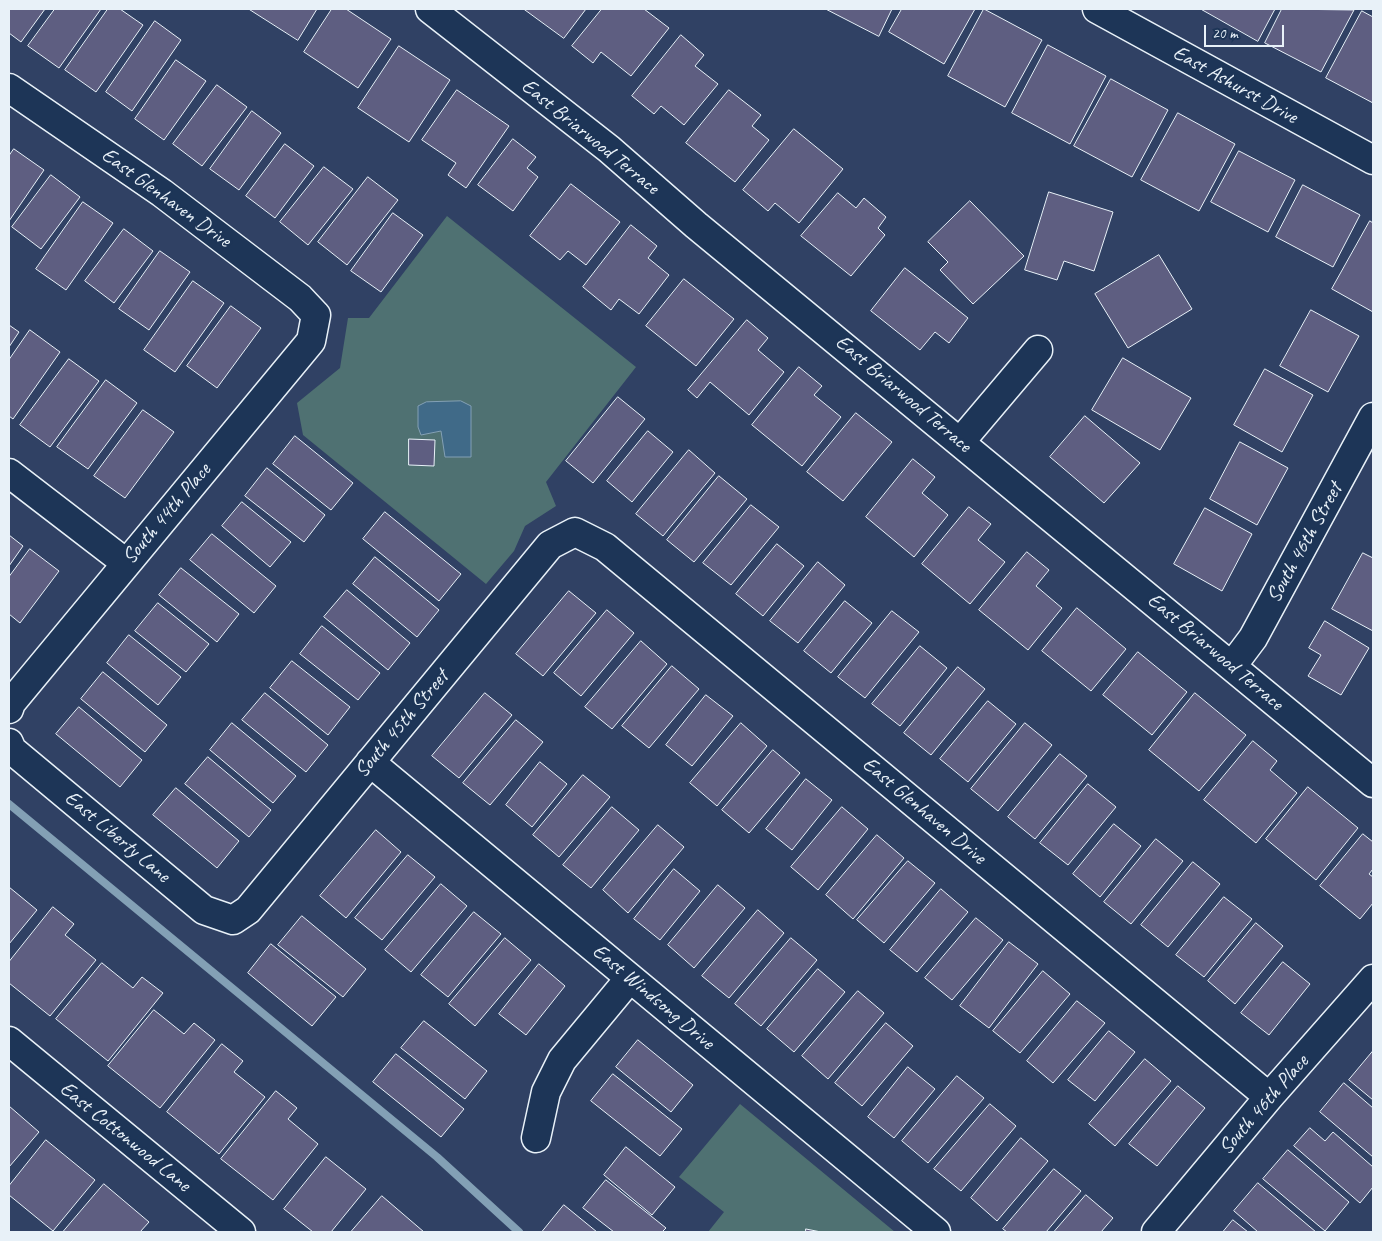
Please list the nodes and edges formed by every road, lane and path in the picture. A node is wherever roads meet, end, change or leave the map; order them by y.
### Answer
1 (430, 9) edge
2 (1097, 9) edge
3 (9, 88) edge
4 (1373, 160) edge
5 (316, 316) joint
6 (1038, 350) dead end
7 (1373, 418) edge
8 (961, 441) junction
9 (9, 473) edge
10 (575, 532) joint
11 (126, 564) junction
12 (1232, 666) junction
13 (9, 709) edge
14 (9, 743) edge
15 (370, 762) junction
16 (1373, 783) edge
17 (233, 920) joint
18 (630, 978) junction
19 (1373, 979) edge
20 (9, 1041) edge
21 (1270, 1097) junction
22 (536, 1138) dead end
23 (241, 1232) edge
24 (936, 1232) edge
25 (1156, 1232) edge

1 - 8 street, East Briarwood Terrace
2 - 4 street, East Ashurst Drive
3 - 5 street, East Glenhaven Drive
5 - 11 street, South 44th Place
6 - 8 street
7 - 12 street, South 46th Street
8 - 12 street, East Briarwood Terrace
9 - 11 street
10 - 15 street, South 45th Street
10 - 21 street, East Glenhaven Drive
11 - 13 street, South 44th Place
12 - 16 street, East Briarwood Terrace
14 - 17 street, East Liberty Lane
15 - 17 street, South 45th Street
15 - 18 street, East Windsong Drive
18 - 22 street
18 - 24 street, East Windsong Drive
19 - 21 street, South 46th Place
20 - 23 street, East Cottonwood Lane
21 - 25 street, South 46th Place

